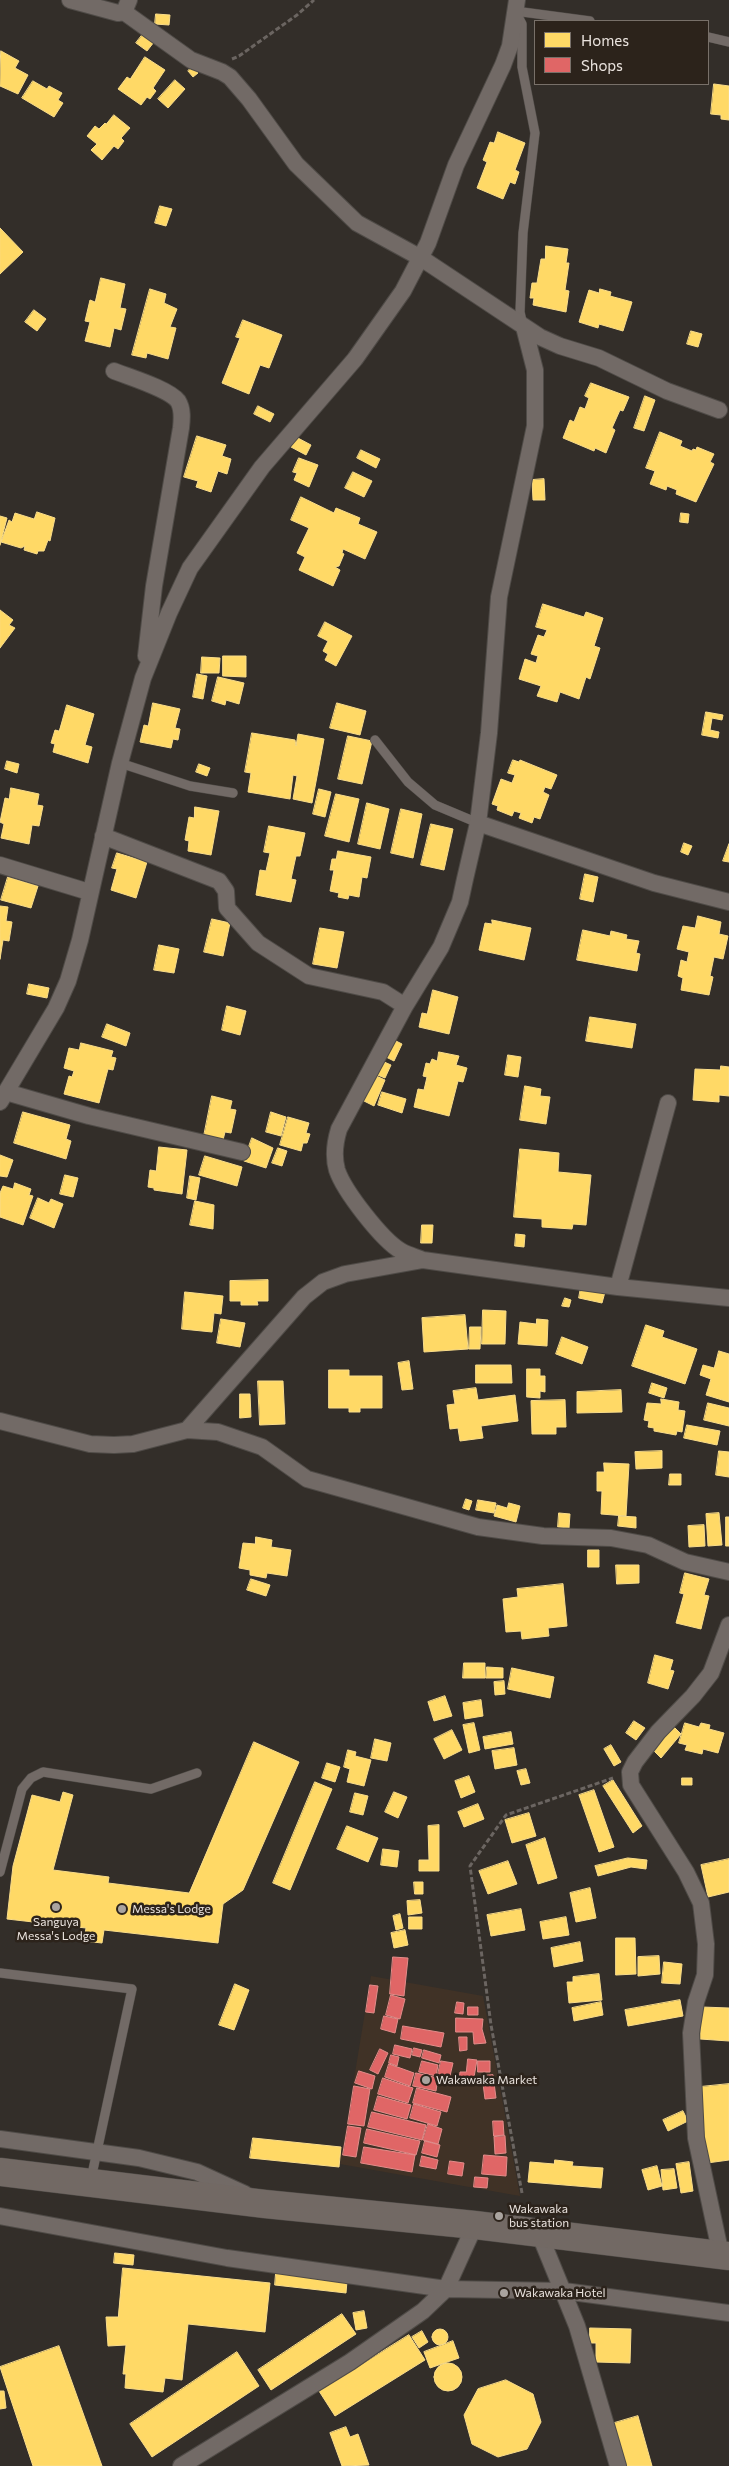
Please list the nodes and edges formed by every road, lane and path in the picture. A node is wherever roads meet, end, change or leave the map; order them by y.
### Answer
1 (70, 0) edge
2 (314, 0) edge
3 (126, 6) edge
4 (516, 6) edge
5 (585, 20) edge
6 (709, 37) edge
7 (729, 42) edge
8 (210, 67) junction
9 (422, 258) junction
10 (524, 326) junction
11 (114, 371) dead end
12 (719, 410) dead end
13 (144, 678) junction
14 (375, 740) dead end
15 (120, 763) junction
16 (233, 793) dead end
17 (478, 823) junction
18 (103, 836) junction
19 (0, 865) edge
20 (89, 892) junction
21 (729, 902) edge
22 (405, 1006) junction
23 (3, 1097) edge
24 (668, 1103) dead end
25 (242, 1152) dead end
26 (423, 1260) junction
27 (618, 1288) junction
28 (729, 1298) edge
29 (0, 1421) edge
30 (187, 1430) junction
31 (729, 1572) edge
32 (727, 1635) edge
33 (630, 1772) junction
34 (197, 1773) dead end
35 (0, 1872) edge
36 (0, 1973) edge
37 (0, 2139) edge
38 (96, 2152) junction
39 (0, 2172) edge
40 (90, 2182) junction
41 (522, 2193) dead end
42 (265, 2204) junction
43 (0, 2216) edge
44 (475, 2225) junction
45 (539, 2233) junction
46 (725, 2256) edge
47 (446, 2289) junction
48 (564, 2291) junction
49 (729, 2314) edge
50 (181, 2466) edge
51 (618, 2466) edge

1 - 3 street
2 - 8 path
3 - 8 street
4 - 5 lane
4 - 9 street
4 - 10 lane
6 - 7 lane
8 - 9 street
9 - 10 street
9 - 13 street
10 - 12 street
10 - 17 street
11 - 13 street
13 - 15 street
14 - 17 lane
15 - 16 lane
15 - 18 street
17 - 21 street
17 - 22 street
18 - 20 street
18 - 22 street
19 - 20 street
20 - 23 street
22 - 26 street
23 - 25 street
24 - 27 street
26 - 27 street
26 - 30 street
27 - 28 street
29 - 30 street
30 - 31 street
32 - 33 street
33 - 41 path
33 - 46 street
34 - 35 lane
36 - 38 lane
37 - 38 street
38 - 40 lane
38 - 42 street
39 - 40 highway
40 - 42 highway
42 - 44 highway
43 - 47 street
44 - 45 highway
44 - 47 street
45 - 46 highway
45 - 48 street
47 - 48 street
47 - 50 street
48 - 49 street
48 - 51 street

